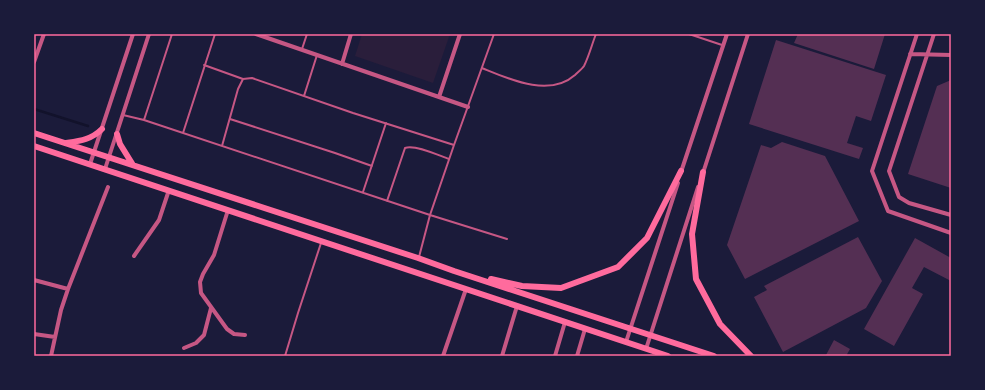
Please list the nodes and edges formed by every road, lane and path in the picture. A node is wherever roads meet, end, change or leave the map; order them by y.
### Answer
1 (44, 34) edge
2 (133, 34) edge
3 (149, 34) edge
4 (172, 34) edge
5 (215, 34) edge
6 (256, 34) edge
7 (307, 34) edge
8 (350, 34) edge
9 (460, 34) edge
10 (494, 34) edge
11 (596, 34) edge
12 (689, 34) edge
13 (727, 34) edge
14 (748, 34) edge
15 (917, 34) edge
16 (934, 34) edge
17 (270, 36) edge
18 (723, 46) junction
19 (302, 50) junction
20 (910, 54) junction
21 (317, 55) junction
22 (926, 55) junction
23 (951, 55) edge
24 (34, 62) edge
25 (342, 64) junction
26 (204, 66) junction
27 (482, 68) junction
28 (243, 79) junction
29 (304, 96) junction
30 (439, 97) junction
31 (468, 107) junction
32 (123, 114) junction
33 (230, 119) junction
34 (144, 120) junction
35 (386, 123) junction
36 (102, 129) junction
37 (34, 133) edge
38 (183, 133) junction
39 (117, 134) junction
40 (64, 143) junction
41 (454, 145) junction
42 (34, 146) edge
43 (222, 146) junction
44 (94, 153) junction
45 (109, 158) junction
46 (449, 159) junction
47 (90, 164) junction
48 (133, 166) junction
49 (372, 166) junction
50 (105, 169) junction
51 (681, 172) junction
52 (703, 172) junction
53 (108, 188) dead end
54 (169, 190) junction
55 (362, 192) junction
56 (387, 200) junction
57 (228, 210) junction
58 (430, 215) junction
59 (951, 215) edge
60 (951, 233) edge
61 (507, 239) dead end
62 (321, 241) junction
63 (134, 256) dead end
64 (418, 258) junction
65 (454, 271) junction
66 (34, 280) edge
67 (68, 289) junction
68 (466, 289) junction
69 (517, 306) junction
70 (212, 308) junction
71 (565, 322) junction
72 (585, 328) junction
73 (631, 328) junction
74 (34, 334) edge
75 (245, 335) dead end
76 (650, 335) junction
77 (55, 338) junction
78 (626, 342) junction
79 (184, 348) dead end
80 (646, 349) junction
81 (51, 356) edge
82 (285, 356) edge
83 (443, 356) edge
84 (502, 356) edge
85 (555, 356) edge
86 (577, 356) edge
87 (668, 356) edge
88 (714, 356) edge
89 (751, 356) edge

1 - 24 street
2 - 36 street
3 - 32 street
4 - 34 lane
5 - 26 lane
6 - 17 street
7 - 19 lane
8 - 25 street
9 - 30 street
10 - 27 lane
11 - 27 lane
12 - 18 lane
13 - 18 street
14 - 52 street
15 - 20 street
16 - 22 street
17 - 19 street
18 - 51 street
19 - 21 street
20 - 22 street
20 - 60 street
21 - 25 street
21 - 29 lane
22 - 23 street
22 - 59 street
25 - 30 street
26 - 28 lane
26 - 38 lane
27 - 31 lane
28 - 29 lane
28 - 33 lane
29 - 35 lane
30 - 31 street
31 - 41 lane
32 - 34 lane
32 - 39 street
33 - 43 lane
33 - 49 lane
34 - 38 lane
35 - 41 lane
35 - 49 lane
36 - 40 highway
36 - 44 street
37 - 40 highway
38 - 43 lane
39 - 45 street
39 - 48 highway
40 - 44 highway
41 - 46 lane
42 - 47 highway
43 - 55 lane
44 - 45 highway
44 - 47 street
45 - 48 highway
45 - 50 street
46 - 56 lane
46 - 58 lane
47 - 50 highway
48 - 64 highway
49 - 55 lane
50 - 54 highway
51 - 65 highway
51 - 73 street
52 - 76 street
52 - 89 highway
53 - 67 street
54 - 57 highway
54 - 63 street
55 - 56 lane
56 - 58 lane
57 - 62 highway
57 - 70 street
58 - 61 lane
58 - 64 lane
62 - 68 highway
62 - 82 lane
64 - 65 highway
65 - 73 highway
66 - 67 street
67 - 77 street
68 - 69 highway
68 - 83 street
69 - 71 highway
69 - 84 street
70 - 75 street
70 - 79 street
71 - 72 highway
71 - 85 street
72 - 78 highway
72 - 86 street
73 - 76 highway
73 - 78 street
74 - 77 street
76 - 80 street
76 - 88 highway
77 - 81 street
78 - 80 highway
80 - 87 highway

